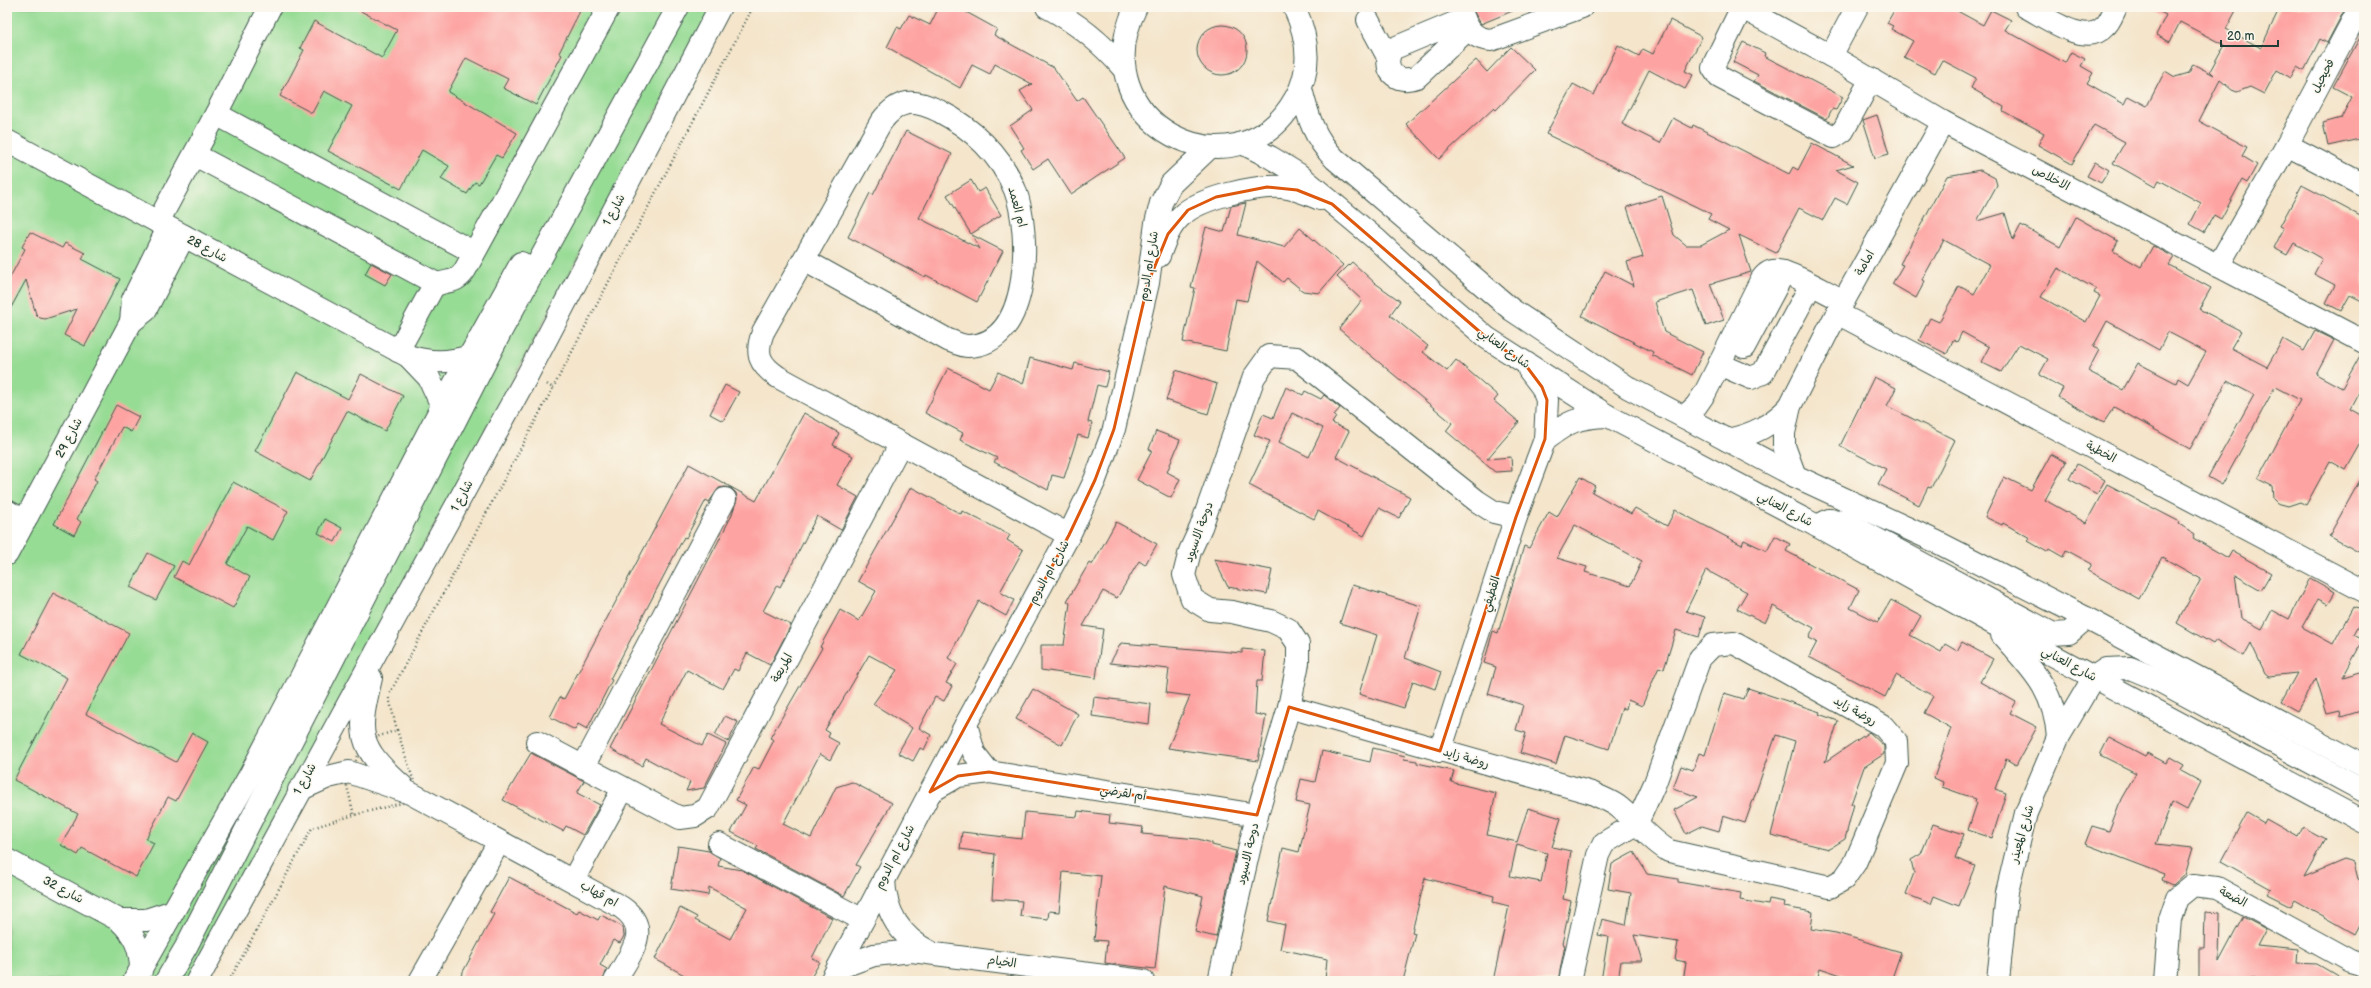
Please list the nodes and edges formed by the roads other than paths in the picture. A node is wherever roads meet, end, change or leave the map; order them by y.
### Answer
1 (270, 7) edge
2 (609, 7) edge
3 (678, 7) edge
4 (720, 7) edge
5 (1047, 7) edge
6 (1136, 7) edge
7 (1294, 7) edge
8 (1582, 7) edge
9 (1742, 7) edge
10 (1857, 7) edge
11 (2026, 7) edge
12 (2116, 7) edge
13 (2360, 7) edge
14 (1364, 13) edge
15 (1464, 18) edge
16 (1831, 56) junction
17 (1388, 57) junction
18 (1123, 68) junction
19 (1871, 79) junction
20 (1301, 89) junction
21 (628, 96) junction
22 (216, 114) junction
23 (1943, 122) junction
24 (7, 142) edge
25 (1242, 143) junction
26 (2287, 144) junction
27 (1210, 147) junction
28 (195, 155) junction
29 (2364, 185) edge
30 (1332, 204) junction
31 (170, 229) junction
32 (474, 252) junction
33 (804, 260) junction
34 (2218, 266) junction
35 (1797, 279) junction
36 (437, 284) junction
37 (1148, 284) junction
38 (1841, 307) junction
39 (2364, 342) edge
40 (403, 354) junction
41 (470, 356) junction
42 (1524, 363) junction
43 (1732, 370) junction
44 (442, 406) junction
45 (1790, 406) junction
46 (1608, 416) junction
47 (1684, 417) junction
48 (1545, 438) junction
49 (1727, 440) junction
50 (900, 445) junction
51 (1795, 476) junction
52 (725, 499) dead end
53 (16, 516) edge
54 (1516, 517) junction
55 (1817, 526) junction
56 (1069, 535) junction
57 (7, 554) edge
58 (2364, 591) edge
59 (2086, 618) junction
60 (1992, 623) junction
61 (376, 655) junction
62 (2094, 677) junction
63 (1289, 707) junction
64 (966, 724) junction
65 (2058, 738) junction
66 (537, 742) dead end
67 (1440, 751) junction
68 (2364, 766) edge
69 (583, 767) junction
70 (989, 772) junction
71 (623, 789) junction
72 (299, 790) junction
73 (2364, 791) edge
74 (930, 792) junction
75 (410, 793) junction
76 (1256, 814) junction
77 (2364, 822) edge
78 (1637, 823) junction
79 (500, 842) junction
80 (719, 844) dead end
81 (7, 860) edge
82 (884, 879) junction
83 (573, 880) junction
84 (171, 912) junction
85 (119, 920) junction
86 (863, 920) junction
87 (932, 952) junction
88 (2364, 965) edge
89 (834, 974) edge
90 (138, 976) edge
91 (1137, 980) edge
92 (166, 981) edge
93 (197, 981) edge
94 (420, 981) edge
95 (615, 981) edge
96 (1219, 981) edge
97 (1570, 981) edge
98 (1998, 981) edge
99 (2165, 981) edge

1 - 22 street, شارع 29
2 - 32 street
3 - 21 street
4 - 61 street, شارع 1
5 - 18 street
6 - 18 street
7 - 20 street
8 - 15 street
9 - 16 street, الاخلاص
9 - 19 street
10 - 16 street
11 - 12 street
13 - 26 street, فحيحيل
14 - 17 street
15 - 17 street
15 - 17 street
16 - 19 street, الاخلاص
18 - 27 street
19 - 23 street, الاخلاص
20 - 25 street
20 - 47 street
21 - 41 street
21 - 92 street
22 - 28 street, شارع 29
22 - 32 street
23 - 34 street, الاخلاص
23 - 38 street, امامة
24 - 31 street, شارع 28
25 - 27 street
25 - 30 street, شارع العنابي
26 - 29 street
26 - 34 street, فحيحيل
27 - 37 street, شارع ام الدوم
28 - 31 street, شارع 29
28 - 36 street
30 - 37 street
30 - 42 street, شارع العنابي
31 - 40 street, شارع 28
31 - 53 street, شارع 29
32 - 36 street
33 - 33 street, ام العمد
33 - 50 street, ام العمد
34 - 39 street, الاخلاص
35 - 38 street, الخطية
35 - 43 street
35 - 43 street
36 - 40 street
37 - 56 street, شارع ام الدوم
38 - 45 street, امامة
38 - 58 street, الخطية
40 - 41 street, شارع 28
40 - 44 street, شارع 28
41 - 44 street
42 - 46 street, شارع العنابي
42 - 48 street, القطيفي
43 - 47 street
44 - 84 street
45 - 49 street, امامة
45 - 51 street, امامة
46 - 48 street
46 - 55 street, شارع العنابي
47 - 49 street
48 - 54 street, القطيفي
49 - 51 street
50 - 56 street, ام العمد
50 - 71 street, المربعة
51 - 59 street
52 - 69 street
53 - 57 street, شارع 29
54 - 63 street, دوحة الاسيود
54 - 67 street, القطيفي
55 - 59 street
55 - 60 street, شارع العنابي
56 - 64 street, شارع ام الدوم
59 - 68 street
60 - 62 street, شارع العنابي
60 - 65 street
61 - 72 street, شارع 1
61 - 75 street, ام قهاب
62 - 65 street, شارع المعيذر
62 - 73 street
62 - 77 street, شارع العنابي
63 - 67 street, روضة زايد
63 - 76 street, دوحة الاسيود
64 - 70 street
64 - 74 street, شارع ام الدوم
65 - 98 street, شارع المعيذر
66 - 69 street, المربعة
67 - 78 street, روضة زايد
69 - 71 street, المربعة
70 - 74 street, أم لقرضي
70 - 76 street, أم لقرضي
71 - 83 street
72 - 75 street, ام قهاب
72 - 93 street, شارع 1
74 - 82 street, شارع ام الدوم
75 - 79 street, ام قهاب
76 - 96 street, دوحة الاسيود
78 - 78 street, روضة زايد
78 - 97 street
79 - 83 street, ام قهاب
79 - 94 street
80 - 86 street
81 - 85 street, شارع 32
82 - 86 street, شارع ام الدوم
82 - 87 street, الخيام
83 - 95 street, ام قهاب
84 - 85 street, شارع 32
84 - 90 street
85 - 90 street, شارع 32
86 - 89 street, شارع ام الدوم
87 - 89 street, الخيام
87 - 91 street, الخيام
88 - 99 street, الضعة

